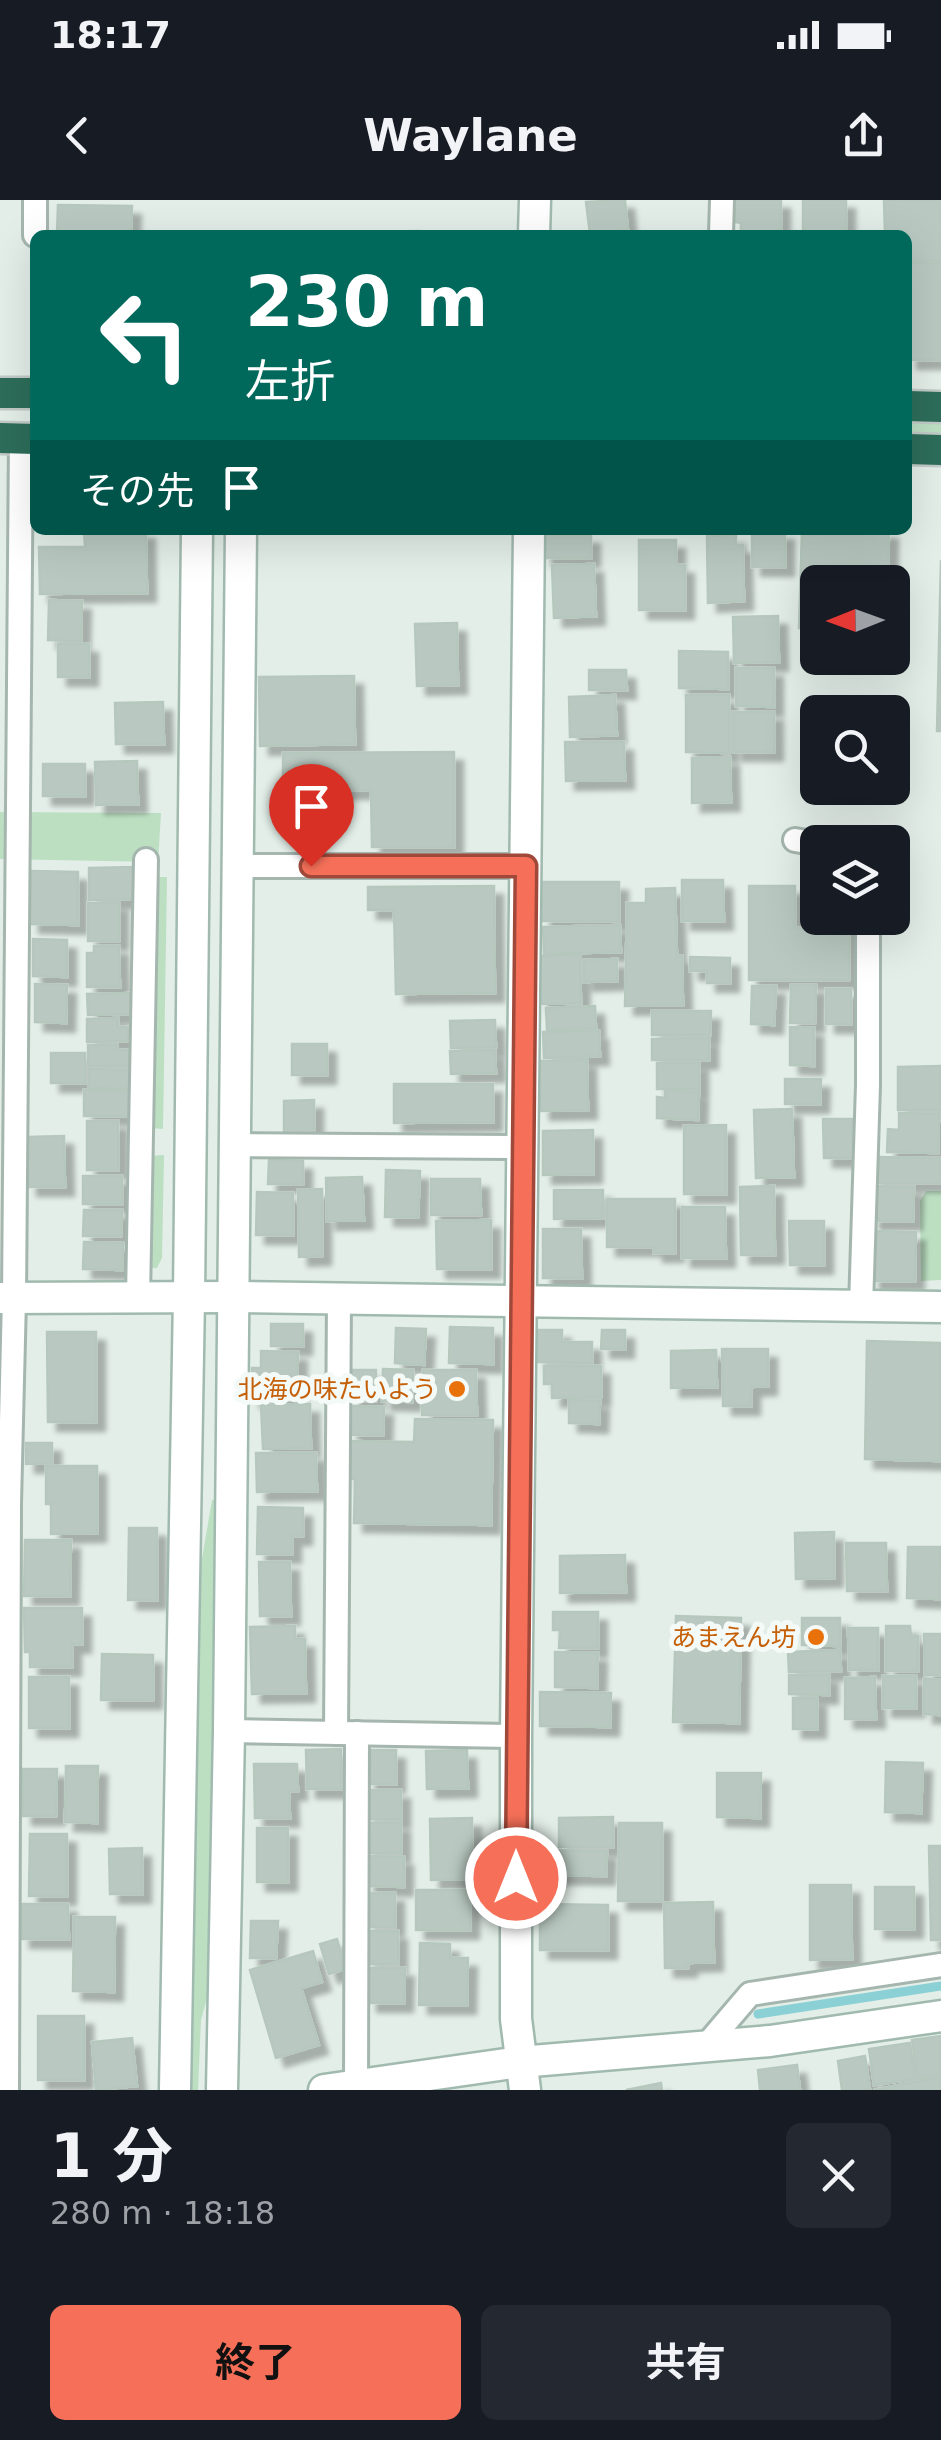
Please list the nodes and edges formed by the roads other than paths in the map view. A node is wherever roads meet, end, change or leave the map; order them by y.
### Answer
1 (35, 200) edge
2 (534, 200) edge
3 (722, 200) edge
4 (35, 230) edge
5 (534, 230) edge
6 (721, 230) edge
7 (0, 393) edge
8 (30, 393) edge
9 (912, 406) edge
10 (941, 407) edge
11 (19, 439) edge
12 (912, 450) edge
13 (941, 450) edge
14 (197, 535) edge
15 (241, 535) edge
16 (529, 535) edge
17 (146, 860) dead end
18 (239, 866) junction
19 (526, 866) junction
20 (868, 935) edge
21 (234, 1146) junction
22 (522, 1146) junction
23 (232, 1297) junction
24 (7, 1298) edge
25 (138, 1298) junction
26 (189, 1298) junction
27 (339, 1299) junction
28 (522, 1302) junction
29 (861, 1307) junction
30 (941, 1307) edge
31 (229, 1732) junction
32 (346, 1733) junction
33 (516, 1736) junction
34 (941, 1965) edge
35 (941, 2016) edge
36 (703, 2049) junction
37 (523, 2076) edge
38 (356, 2086) junction
39 (7, 2090) edge
40 (175, 2090) edge
41 (222, 2090) edge
42 (324, 2090) edge

1 - 4 street
2 - 5 street
3 - 6 street
7 - 8 highway
9 - 10 highway
11 - 24 street
12 - 13 highway
14 - 26 street
15 - 18 street
16 - 19 street
17 - 25 street
18 - 19 street
18 - 21 street
19 - 22 street
20 - 29 street
21 - 22 street
21 - 23 street
22 - 28 street
23 - 26 street
23 - 27 street
23 - 31 street
24 - 25 street
24 - 39 street
25 - 26 street
26 - 40 street
27 - 28 street
27 - 32 street
28 - 29 street
28 - 33 street
29 - 30 street
31 - 32 street
31 - 41 street
32 - 33 street
32 - 38 street
33 - 37 street
34 - 36 street
35 - 36 street
36 - 37 street
37 - 38 street
38 - 42 street

